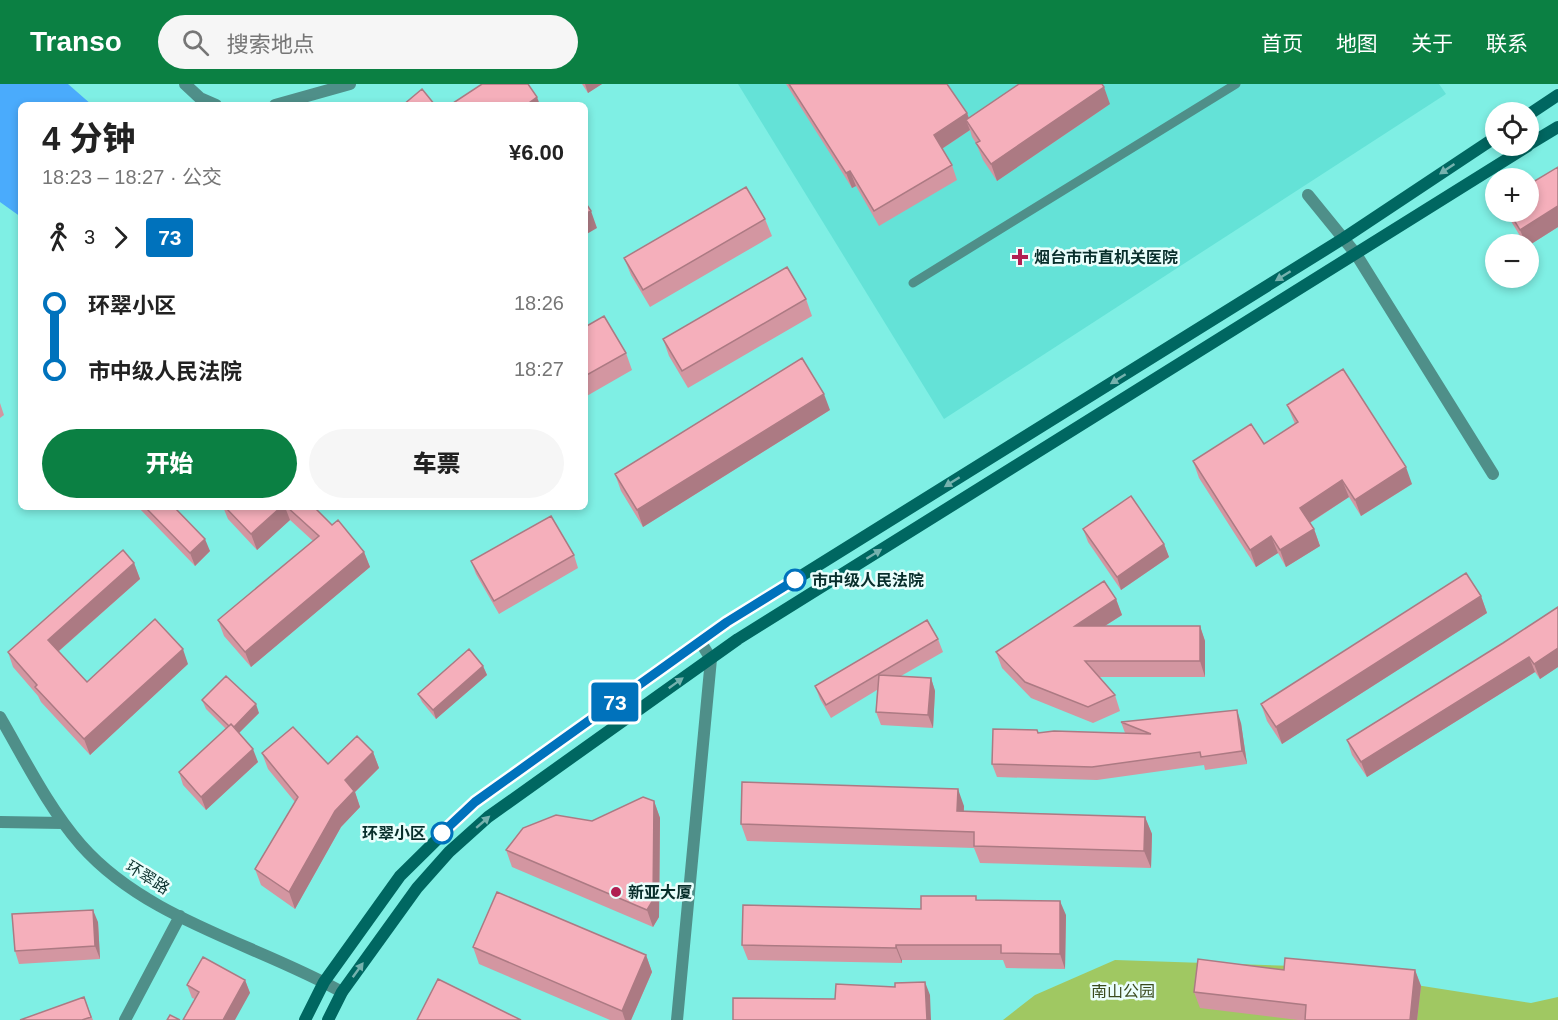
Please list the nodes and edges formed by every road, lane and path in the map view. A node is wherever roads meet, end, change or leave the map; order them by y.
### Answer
1 (185, 84) edge
2 (350, 84) edge
3 (1236, 84) edge
4 (1558, 95) edge
5 (209, 102) edge
6 (286, 102) edge
7 (1539, 108) edge
8 (1558, 127) edge
9 (1539, 138) edge
10 (1485, 144) edge
11 (1511, 156) edge
12 (1308, 195) dead end
13 (1344, 238) junction
14 (1356, 254) junction
15 (913, 283) dead end
16 (1493, 474) dead end
17 (700, 641) junction
18 (711, 658) junction
19 (0, 717) edge
20 (0, 822) edge
21 (63, 823) junction
22 (180, 915) junction
23 (324, 982) junction
24 (342, 992) junction
25 (125, 1020) edge
26 (305, 1020) edge
27 (328, 1020) edge
28 (677, 1020) edge

1 - 5 street
2 - 6 street
3 - 15 lane
4 - 7 main road
8 - 9 main road
10 -> 13 main road
11 - 14 main road
12 - 13 street
13 - 14 street
13 -> 17 main road
14 - 16 street
18 -> 14 main road
17 - 18 street
17 - 23 main road
24 -> 18 main road
18 - 28 street
19 - 21 street, 环翠路
20 - 21 street
21 - 22 street, 环翠路
22 - 23 street, 环翠路
22 - 25 street
23 - 24 street, 环翠路
23 - 26 main road
24 - 27 main road

